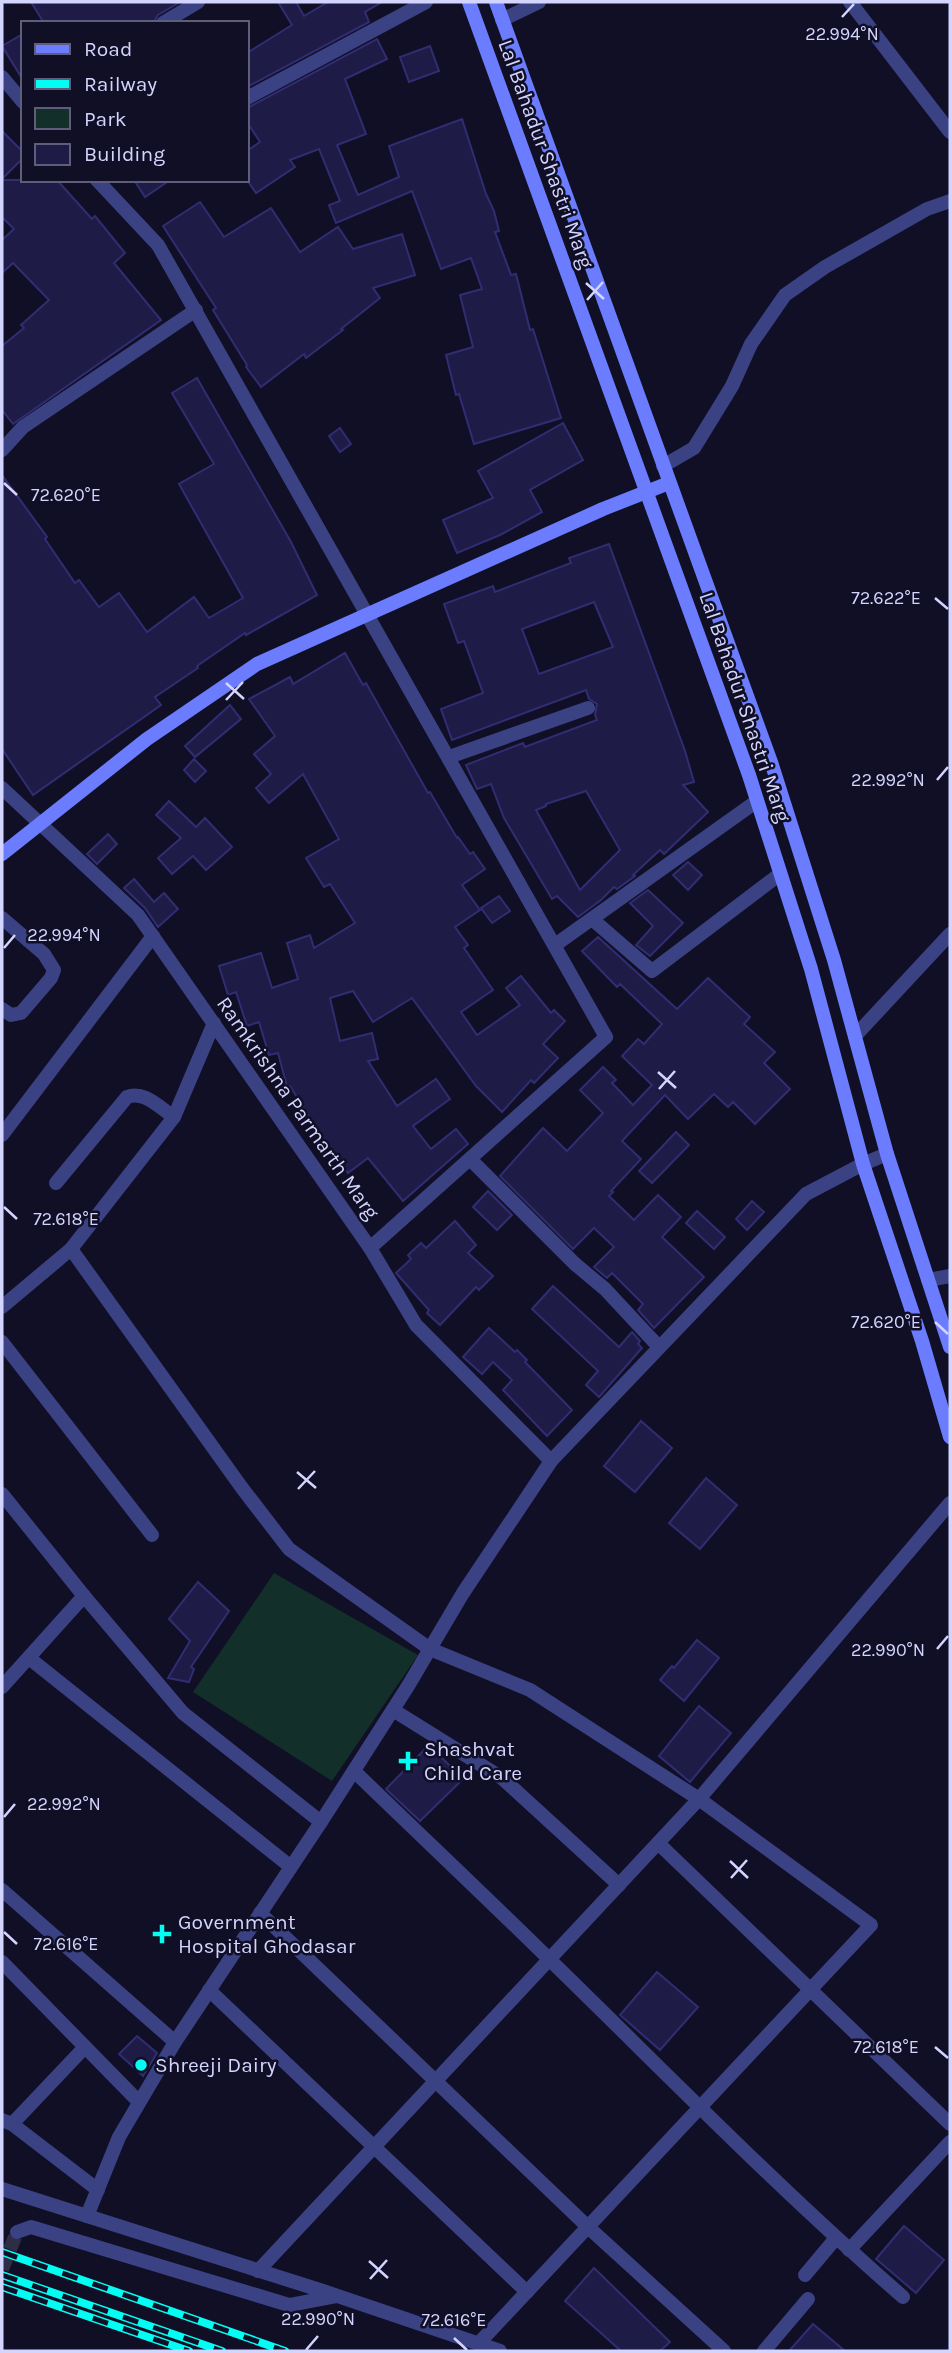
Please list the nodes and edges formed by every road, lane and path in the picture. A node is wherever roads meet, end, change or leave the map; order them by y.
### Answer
1 (198, 2) edge
2 (426, 2) edge
3 (469, 2) edge
4 (496, 2) edge
5 (539, 2) edge
6 (850, 2) edge
7 (502, 20) junction
8 (166, 21) edge
9 (3, 82) edge
10 (248, 97) edge
11 (21, 100) edge
12 (950, 132) edge
13 (99, 182) edge
14 (950, 201) edge
15 (196, 310) junction
16 (2, 450) edge
17 (663, 466) junction
18 (669, 483) junction
19 (646, 494) junction
20 (368, 613) junction
21 (588, 708) dead end
22 (449, 757) junction
23 (2, 788) edge
24 (757, 801) junction
25 (40, 824) junction
26 (2, 854) edge
27 (780, 874) junction
28 (2, 918) edge
29 (592, 919) junction
30 (950, 934) edge
31 (153, 936) junction
32 (555, 945) junction
33 (2, 1009) edge
34 (214, 1023) junction
35 (855, 1036) junction
36 (174, 1117) junction
37 (2, 1135) edge
38 (887, 1154) junction
39 (470, 1159) junction
40 (863, 1164) junction
41 (57, 1183) dead end
42 (370, 1248) junction
43 (71, 1249) junction
44 (950, 1276) edge
45 (928, 1280) junction
46 (2, 1307) edge
47 (2, 1342) edge
48 (659, 1347) junction
49 (950, 1347) edge
50 (950, 1437) edge
51 (551, 1461) junction
52 (2, 1494) edge
53 (950, 1503) edge
54 (152, 1535) dead end
55 (84, 1596) junction
56 (430, 1649) junction
57 (29, 1658) junction
58 (2, 1688) edge
59 (393, 1710) junction
60 (354, 1771) junction
61 (699, 1799) junction
62 (321, 1822) junction
63 (658, 1843) junction
64 (291, 1867) junction
65 (619, 1885) junction
66 (2, 1890) edge
67 (260, 1913) junction
68 (550, 1959) junction
69 (2, 1962) edge
70 (811, 1989) junction
71 (209, 1990) junction
72 (175, 2042) junction
73 (85, 2047) junction
74 (436, 2080) junction
75 (139, 2102) junction
76 (699, 2108) junction
77 (7, 2122) edge
78 (950, 2124) edge
79 (950, 2142) edge
80 (374, 2146) junction
81 (2, 2189) edge
82 (98, 2190) junction
83 (87, 2216) junction
84 (588, 2227) junction
85 (17, 2232) dead end
86 (836, 2238) junction
87 (849, 2250) junction
88 (258, 2271) junction
89 (805, 2275) dead end
90 (527, 2292) junction
91 (336, 2296) junction
92 (903, 2297) dead end
93 (808, 2300) dead end
94 (478, 2344) junction
95 (500, 2351) edge
96 (724, 2351) edge
97 (764, 2351) edge

1 - 8 street
2 - 10 street
3 - 19 main road, Lal Bahadur Shastri Marg
4 - 7 main road, Lal Bahadur Shastri Marg
5 - 7 street
6 - 12 street
7 - 17 main road, Lal Bahadur Shastri Marg
9 - 11 street
13 - 15 street
14 - 17 street
15 - 16 street
15 - 20 street
17 - 18 main road, Lal Bahadur Shastri Marg
18 - 19 main road
18 - 35 main road, Lal Bahadur Shastri Marg
19 - 20 main road
19 - 24 main road, Lal Bahadur Shastri Marg
20 - 22 street
20 - 25 main road
21 - 22 street
22 - 32 street
23 - 25 street, Ramkrishna Parmarth Marg
24 - 27 main road, Lal Bahadur Shastri Marg
24 - 29 street
25 - 26 main road
25 - 31 street, Ramkrishna Parmarth Marg
27 - 29 street
27 - 40 main road, Lal Bahadur Shastri Marg
28 - 33 street
29 - 32 street
30 - 35 street
31 - 34 street, Ramkrishna Parmarth Marg
31 - 37 street
32 - 39 street
34 - 36 street
34 - 42 street, Ramkrishna Parmarth Marg
35 - 38 main road, Lal Bahadur Shastri Marg
36 - 41 street
36 - 43 street
38 - 40 street
38 - 45 main road, Lal Bahadur Shastri Marg
39 - 42 street
39 - 48 street
40 - 48 street
40 - 50 main road, Lal Bahadur Shastri Marg
42 - 51 street, Ramkrishna Parmarth Marg
43 - 46 street
43 - 56 street
44 - 45 street
45 - 49 main road, Lal Bahadur Shastri Marg
47 - 54 street
48 - 51 street
51 - 56 street
52 - 55 street
53 - 61 street
55 - 57 street
55 - 62 street
56 - 59 street
56 - 61 street
57 - 58 street
57 - 64 street
59 - 60 street
59 - 65 street
60 - 62 street
60 - 68 street
61 - 63 street
61 - 70 street
62 - 64 street
63 - 65 street
63 - 70 street
64 - 67 street
65 - 68 street
66 - 72 street
67 - 71 street
67 - 74 street
68 - 74 street
68 - 76 street
69 - 73 street
70 - 76 street
70 - 78 street
71 - 72 street
71 - 80 street
72 - 75 street
73 - 75 street
73 - 77 street
74 - 80 street
74 - 84 street
75 - 82 street
76 - 84 street
76 - 86 street
77 - 82 street
79 - 87 street
80 - 88 street
80 - 90 street
81 - 83 street
82 - 83 street
83 - 88 street
84 - 90 street
84 - 96 street
85 - 91 street
86 - 87 street
86 - 89 street
87 - 92 street
88 - 91 street
90 - 94 street
91 - 94 street
93 - 97 street
94 - 95 street

